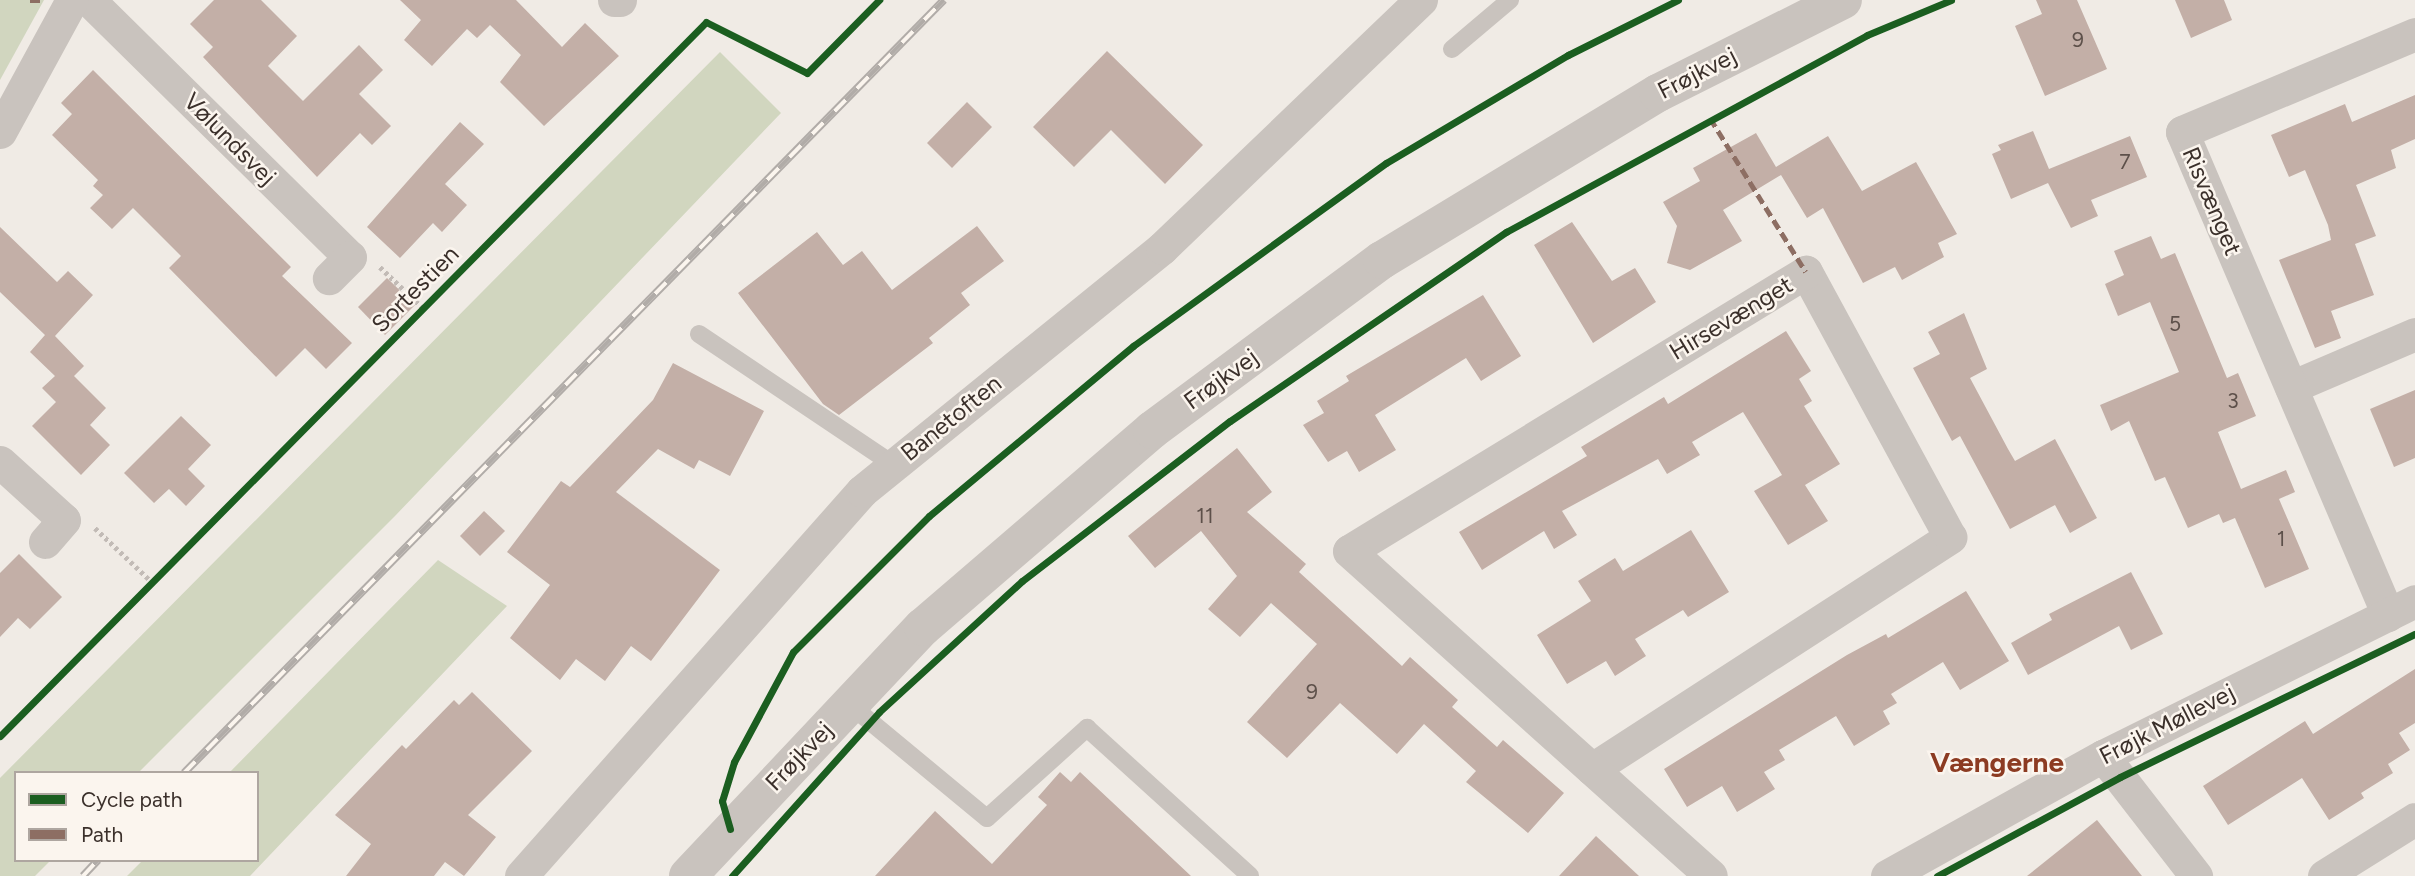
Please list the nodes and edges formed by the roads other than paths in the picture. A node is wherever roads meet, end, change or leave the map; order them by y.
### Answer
1 (72, 0) edge
2 (89, 0) edge
3 (614, 0) edge
4 (620, 0) edge
5 (1421, 0) edge
6 (1510, 0) edge
7 (1843, 0) edge
8 (2415, 34) edge
9 (1452, 49) dead end
10 (0, 132) edge
11 (340, 267) road end
12 (699, 334) dead end
13 (2415, 334) edge
14 (2291, 387) junction
15 (0, 462) edge
16 (894, 464) junction
17 (55, 531) road end
18 (2401, 608) edge
19 (849, 704) junction
20 (2104, 756) junction
21 (1592, 769) junction
22 (2415, 818) edge
23 (521, 876) edge
24 (688, 876) edge
25 (1250, 876) edge
26 (1711, 876) edge
27 (1887, 876) edge
28 (2196, 876) edge
29 (2324, 876) edge

1 - 10 street
2 - 11 street, Vølundsvej
3 - 4 street
5 - 16 street, Banetoften
6 - 9 lane
7 - 19 street, Frøjkvej
8 - 14 street, Risvænget
12 - 16 lane
13 - 14 street
14 - 18 street, Risvænget
15 - 17 street
16 - 23 street, Banetoften
18 - 20 street, Frøjk Møllevej
19 - 24 street, Frøjkvej
19 - 25 lane
20 - 27 street, Frøjk Møllevej
20 - 28 street
21 - 21 street, Hirsevænget
21 - 26 street, Hirsevænget
22 - 29 street

